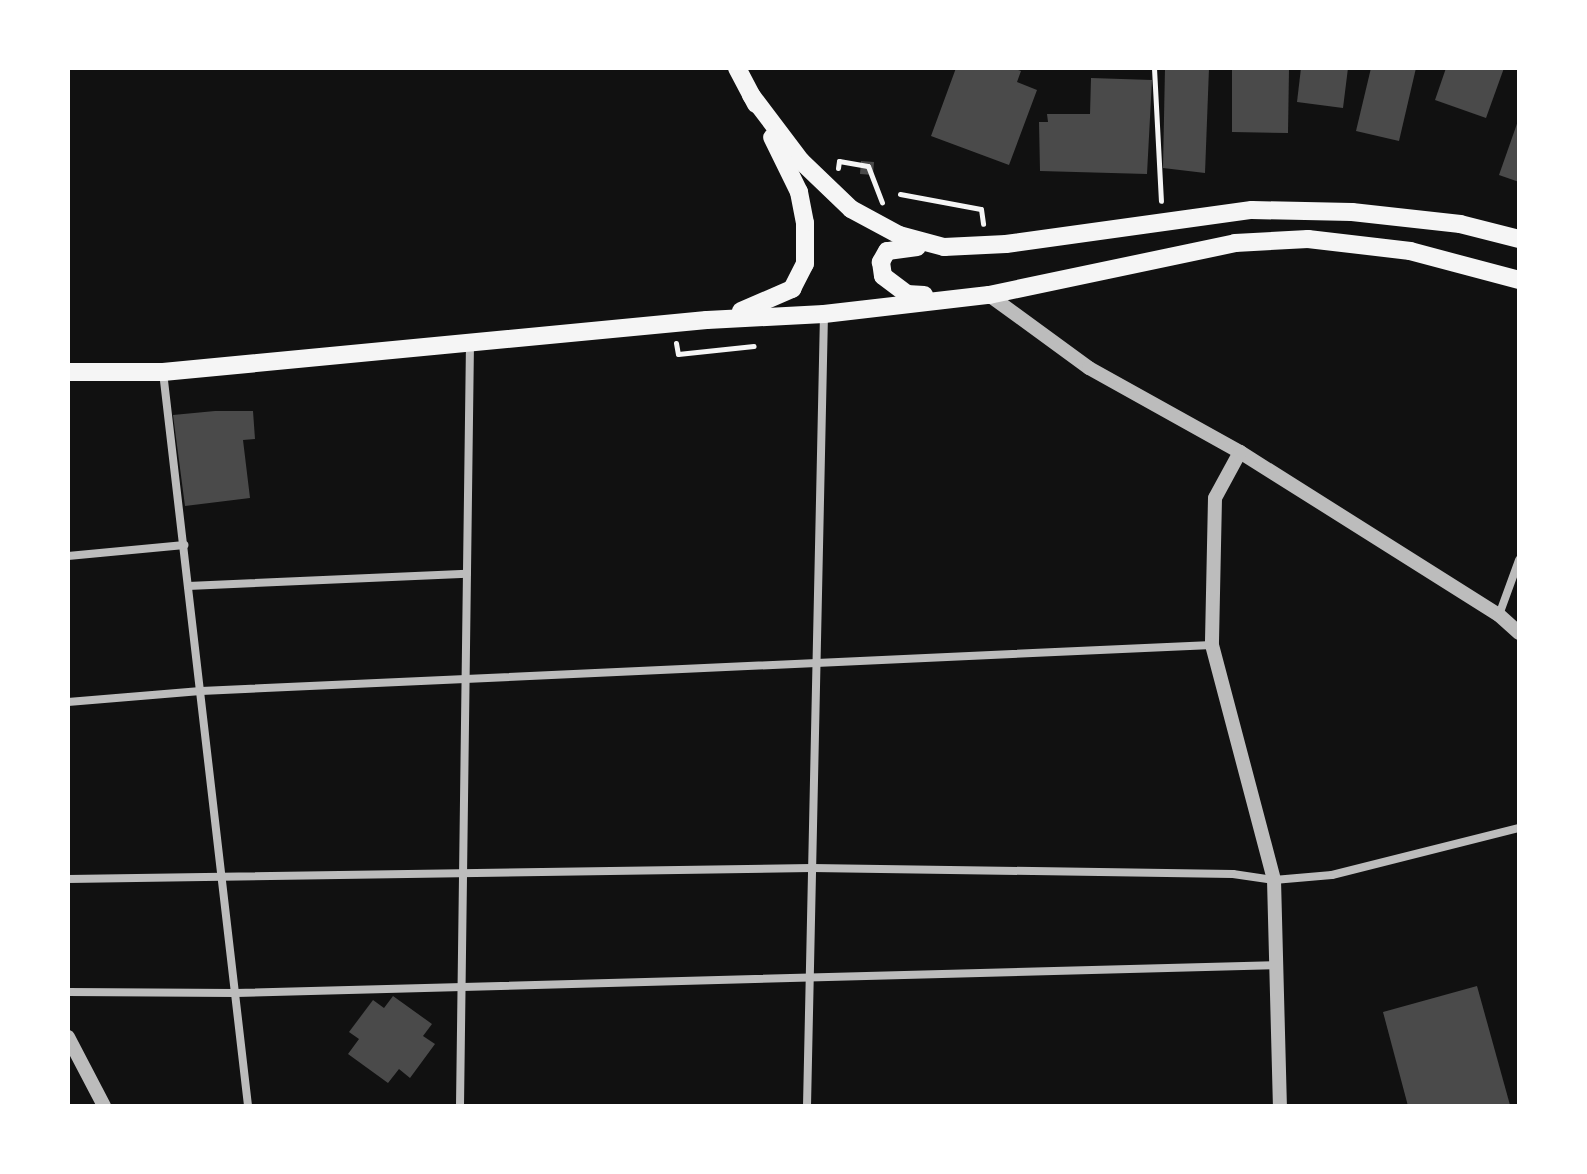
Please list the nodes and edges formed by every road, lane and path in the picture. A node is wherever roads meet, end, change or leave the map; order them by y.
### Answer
1 (737, 68) edge
2 (1154, 68) edge
3 (751, 95) junction
4 (833, 192) junction
5 (900, 194) dead end
6 (883, 205) dead end
7 (1162, 222) junction
8 (1519, 239) edge
9 (986, 245) junction
10 (944, 247) junction
11 (1519, 280) edge
12 (989, 295) junction
13 (947, 297) junction
14 (824, 314) junction
15 (707, 320) junction
16 (470, 344) junction
17 (754, 346) dead end
18 (700, 352) dead end
19 (68, 372) edge
20 (163, 372) junction
21 (1240, 452) junction
22 (184, 545) junction
23 (68, 556) edge
24 (1519, 560) edge
25 (467, 574) junction
26 (188, 586) junction
27 (1499, 615) junction
28 (1519, 633) edge
29 (1212, 645) junction
30 (816, 663) junction
31 (465, 679) junction
32 (201, 691) junction
33 (68, 702) edge
34 (1519, 828) edge
35 (812, 868) junction
36 (463, 873) junction
37 (222, 876) junction
38 (68, 879) edge
39 (1274, 880) junction
40 (1278, 965) junction
41 (810, 978) junction
42 (462, 987) junction
43 (68, 992) edge
44 (236, 993) junction
45 (68, 1037) edge
46 (104, 1106) edge
47 (248, 1106) edge
48 (460, 1106) edge
49 (807, 1106) edge
50 (1280, 1106) edge

1 - 3 main road
2 - 7 path
3 - 4 main road
3 - 15 main road
4 - 6 path
4 - 10 main road
5 - 9 path
7 - 8 main road
7 - 9 main road
9 - 10 main road
10 - 13 main road
11 - 12 main road
12 - 13 main road
12 - 21 street
13 - 14 main road
14 - 15 main road
14 - 30 street
15 - 16 main road
16 - 20 main road
16 - 25 street
17 - 18 path
19 - 20 main road
20 - 22 street
21 - 27 street
21 - 29 street
22 - 23 street
22 - 26 street
24 - 27 street
25 - 26 street
25 - 31 street
26 - 32 street
27 - 28 street
29 - 30 street
29 - 39 street
30 - 31 street
30 - 35 street
31 - 32 street
31 - 36 street
32 - 33 street
32 - 37 street
34 - 39 street
35 - 36 street
35 - 39 street
35 - 41 street
36 - 37 street
36 - 42 street
37 - 38 street
37 - 44 street
39 - 40 street
40 - 41 street
40 - 50 street
41 - 42 street
41 - 49 street
42 - 44 street
42 - 48 street
43 - 44 street
44 - 47 street
45 - 46 street

